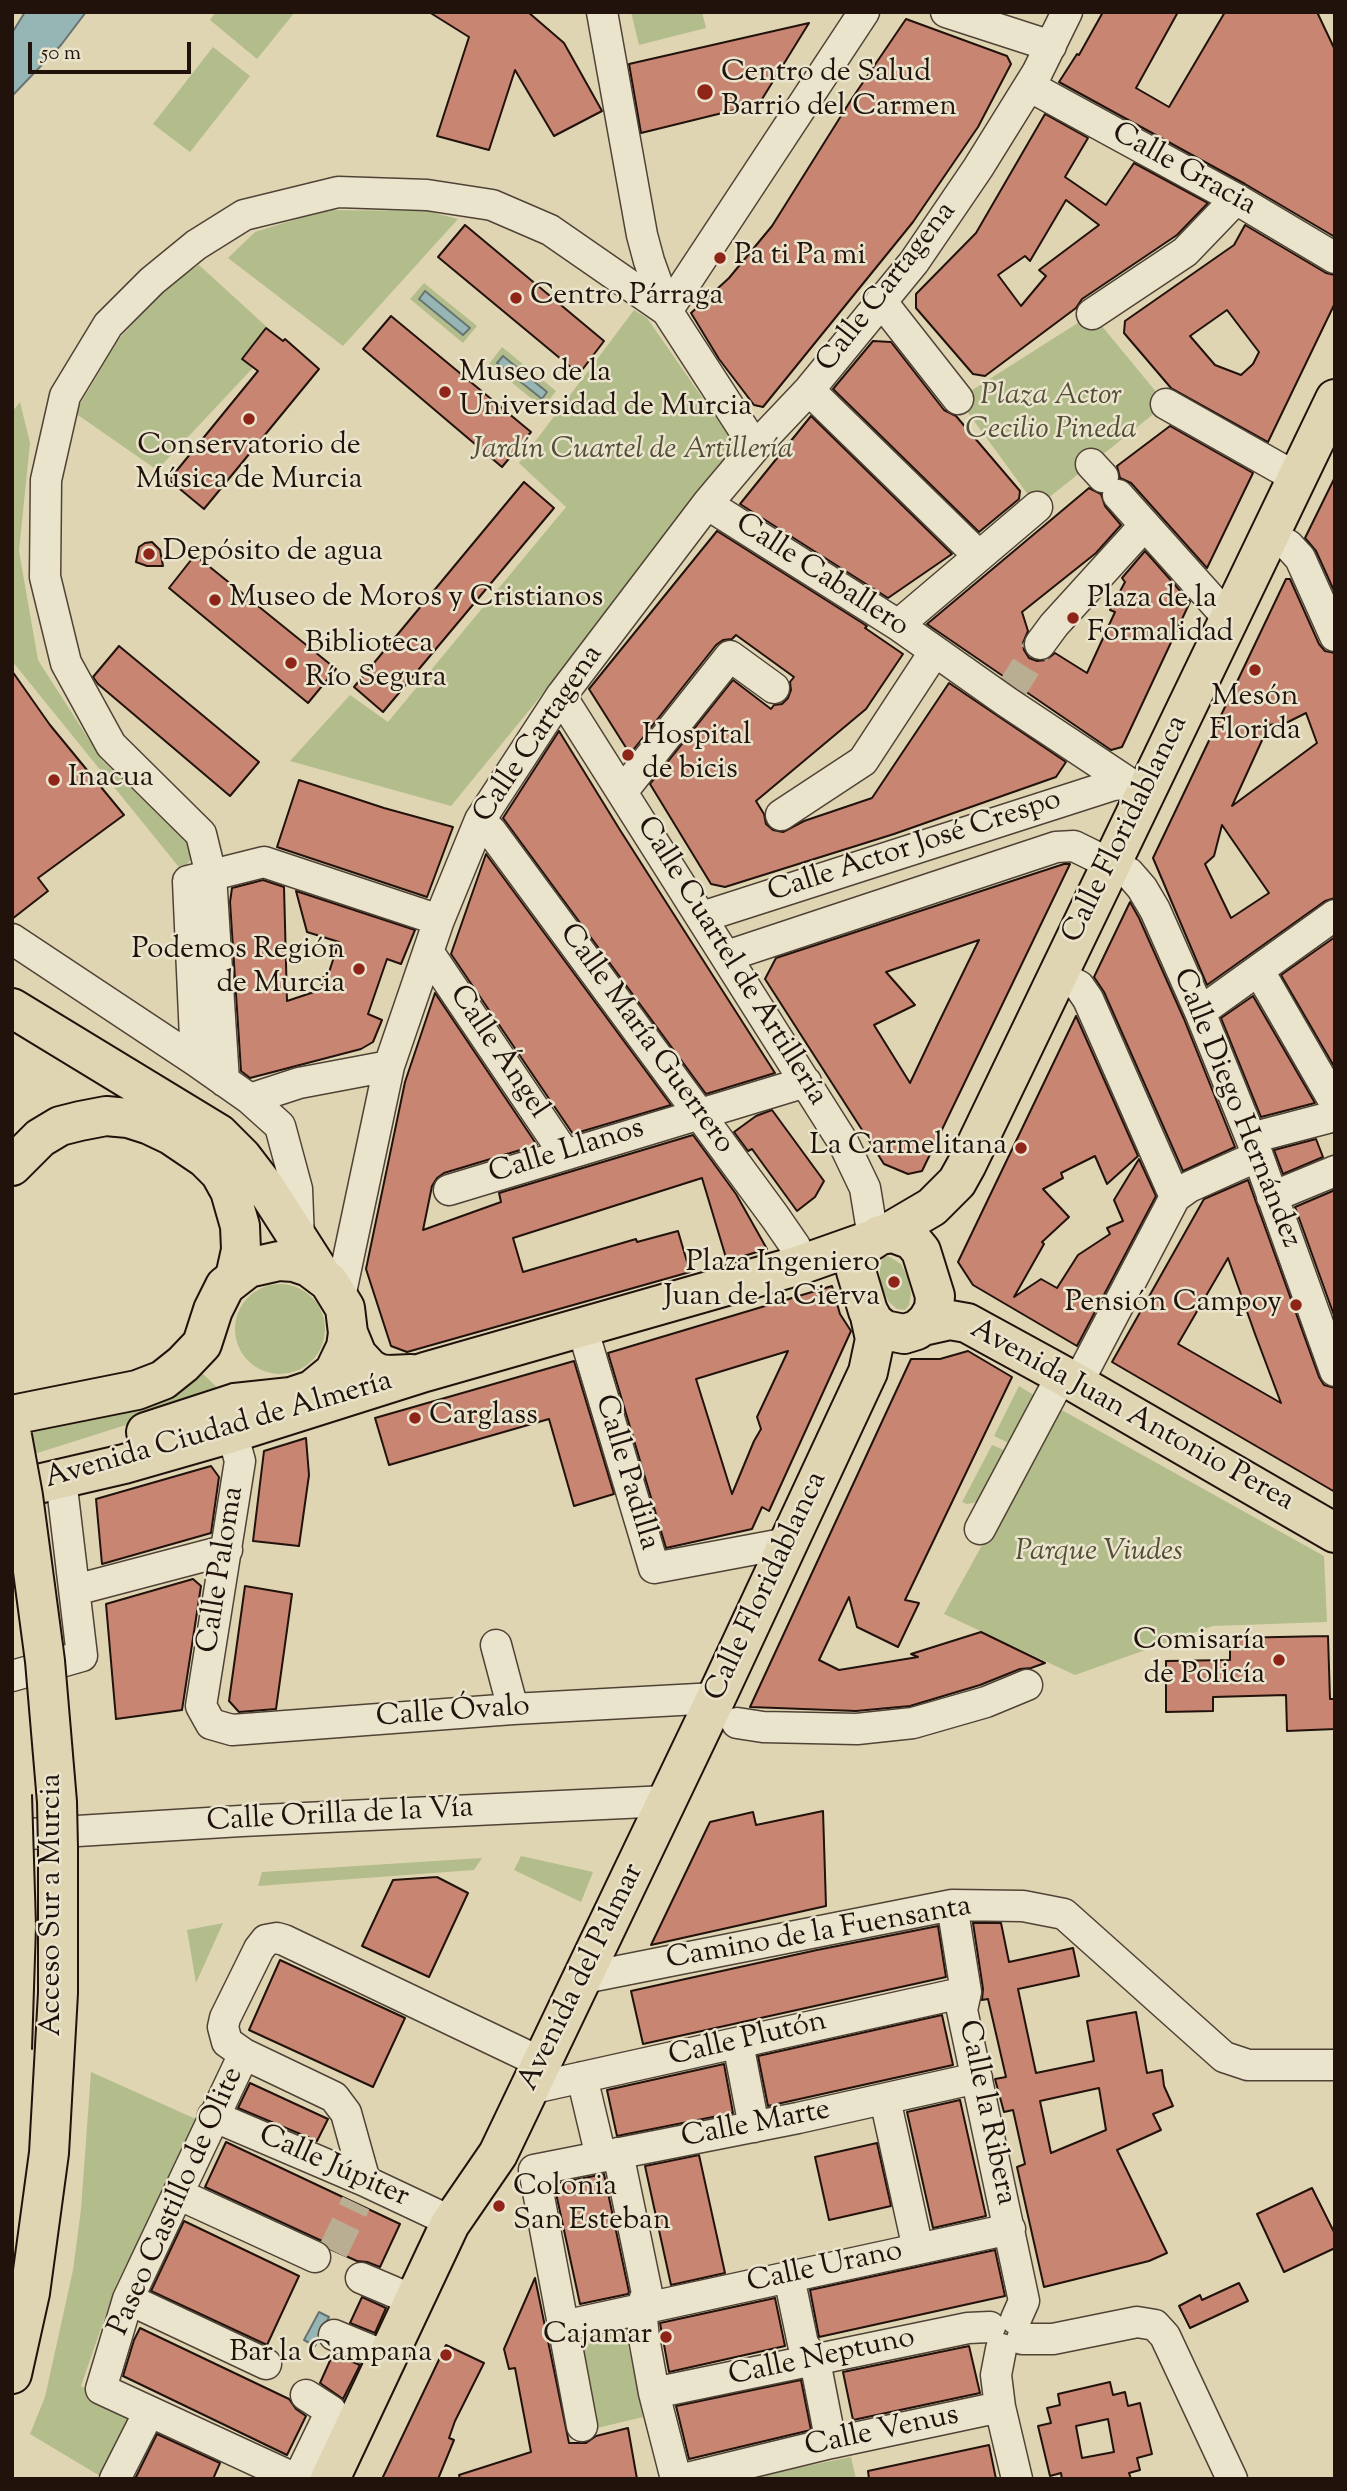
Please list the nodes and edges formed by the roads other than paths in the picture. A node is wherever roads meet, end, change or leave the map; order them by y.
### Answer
1 (602, 12) edge
2 (864, 12) edge
3 (946, 12) edge
4 (1067, 12) edge
5 (1051, 46) junction
6 (1029, 86) junction
7 (1236, 199) junction
8 (1335, 258) edge
9 (881, 301) junction
10 (667, 311) junction
11 (1092, 314) dead end
12 (809, 390) junction
13 (958, 399) dead end
14 (1335, 399) edge
15 (1166, 404) dead end
16 (755, 447) junction
17 (1297, 478) junction
18 (1104, 479) dead end
19 (707, 504) junction
20 (1037, 507) dead end
21 (1269, 535) junction
22 (1153, 536) junction
23 (979, 556) junction
24 (1229, 619) junction
25 (898, 625) junction
26 (1335, 636) edge
27 (1040, 644) tunnel mouth
28 (935, 651) junction
29 (774, 688) dead end
30 (561, 696) junction
31 (1138, 787) junction
32 (622, 792) junction
33 (782, 815) dead end
34 (1017, 815) junction
35 (480, 820) junction
36 (1029, 855) junction
37 (1111, 863) junction
38 (199, 878) junction
39 (1335, 915) edge
40 (702, 917) junction
41 (439, 920) junction
42 (12, 939) edge
43 (429, 953) junction
44 (727, 956) junction
45 (1259, 971) junction
46 (1058, 975) junction
47 (12, 1008) edge
48 (1200, 1012) junction
49 (195, 1060) junction
50 (389, 1066) junction
51 (224, 1081) junction
52 (806, 1082) junction
53 (250, 1099) junction
54 (1335, 1104) edge
55 (699, 1113) junction
56 (1335, 1116) edge
57 (1254, 1147) junction
58 (564, 1153) junction
59 (12, 1166) edge
60 (1335, 1171) edge
61 (449, 1190) dead end
62 (1272, 1196) junction
63 (1175, 1197) junction
64 (299, 1240) junction
65 (871, 1246) junction
66 (800, 1265) junction
67 (235, 1277) junction
68 (337, 1302) junction
69 (870, 1316) junction
70 (582, 1327) junction
71 (915, 1330) junction
72 (1335, 1371) edge
73 (425, 1372) junction
74 (868, 1373) junction
75 (1070, 1379) junction
76 (12, 1415) edge
77 (232, 1433) junction
78 (12, 1436) edge
79 (12, 1478) edge
80 (61, 1479) junction
81 (12, 1490) edge
82 (980, 1529) dead end
83 (1335, 1532) edge
84 (788, 1543) junction
85 (227, 1550) junction
86 (75, 1590) junction
87 (495, 1645) dead end
88 (12, 1676) edge
89 (1027, 1685) dead end
90 (201, 1706) joint
91 (513, 1709) junction
92 (726, 1711) junction
93 (12, 1795) edge
94 (667, 1801) junction
95 (12, 1835) edge
96 (952, 1905) junction
97 (584, 1978) junction
98 (966, 1992) junction
99 (738, 2043) junction
100 (12, 2049) edge
101 (244, 2054) junction
102 (1335, 2065) edge
103 (536, 2076) junction
104 (582, 2077) junction
105 (977, 2077) junction
106 (885, 2099) junction
107 (214, 2116) junction
108 (754, 2127) junction
109 (498, 2154) junction
110 (609, 2155) junction
111 (534, 2170) junction
112 (361, 2192) junction
113 (178, 2194) junction
114 (452, 2222) junction
115 (1010, 2229) junction
116 (918, 2249) junction
117 (325, 2257) dead end
118 (360, 2277) dead end
119 (789, 2277) junction
120 (401, 2295) dead end
121 (128, 2299) junction
122 (641, 2309) junction
123 (563, 2326) junction
124 (1007, 2333) junction
125 (334, 2335) dead end
126 (375, 2352) dead end
127 (815, 2361) junction
128 (266, 2364) dead end
129 (12, 2374) edge
130 (654, 2393) junction
131 (306, 2395) dead end
132 (1000, 2407) junction
133 (149, 2412) junction
134 (582, 2426) dead end
135 (831, 2443) junction
136 (243, 2468) edge
137 (115, 2479) edge
138 (297, 2479) edge
139 (330, 2479) edge
140 (359, 2479) edge
141 (676, 2479) edge
142 (683, 2479) edge
143 (1017, 2479) edge
144 (1231, 2479) edge

1 - 10 street
2 - 10 street
3 - 5 street
4 - 5 street, Calle Cartagena
5 - 6 street, Calle Cartagena
6 - 7 street, Calle Gracia
6 - 9 street, Calle Cartagena
7 - 8 street, Calle Gracia
7 - 11 street
9 - 12 street, Calle Cartagena
9 - 13 street
10 - 16 street
10 - 38 street
12 - 16 street, Calle Cartagena
12 - 23 street
14 - 17 main road, Calle Floridablanca
15 - 17 street
16 - 19 street, Calle Cartagena
17 - 21 main road, Calle Floridablanca
18 - 22 street
19 - 25 street, Calle Caballero
19 - 30 street, Calle Cartagena
20 - 23 street
21 - 24 main road, Calle Floridablanca
21 - 26 street
22 - 24 street
22 - 27 street
23 - 25 street
24 - 31 main road, Calle Floridablanca
25 - 28 street, Calle Caballero
28 - 31 street, Calle Caballero
28 - 33 street, Calle Caballero
29 - 32 street
30 - 32 street, Calle Cuartel de Artillería
30 - 35 street, Calle Cartagena
31 - 34 street, Calle Actor José Crespo
31 - 37 main road, Calle Floridablanca
32 - 40 street, Calle Cuartel de Artillería
34 - 36 street
34 - 40 street, Calle Actor José Crespo
35 - 41 street, Calle Cartagena
35 - 55 street, Calle María Guerrero
36 - 37 street, Calle Actor José Crespo
36 - 44 street, Calle Actor José Crespo
37 - 46 main road, Calle Floridablanca
37 - 48 street, Calle Diego Hernández
38 - 41 street
38 - 49 street
38 - 51 street
39 - 45 street
40 - 44 street, Calle Cuartel de Artillería
41 - 43 street, Calle Cartagena
42 - 49 street
43 - 50 street, Calle Cartagena
43 - 58 street, Calle Ángel
44 - 52 street, Calle Cuartel de Artillería
45 - 48 street
45 - 54 street
46 - 63 street
46 - 65 main road, Calle Floridablanca
47 - 64 main road
48 - 57 street, Calle Diego Hernández
49 - 51 street
50 - 53 street
50 - 68 street, Calle Cartagena
51 - 53 street
52 - 55 street, Calle Llanos
52 - 65 street, Calle Cuartel de Artillería
53 - 64 street
55 - 58 street, Calle Llanos
55 - 66 street, Calle María Guerrero
56 - 57 street
57 - 62 street, Calle Diego Hernández
57 - 63 street
58 - 61 street, Calle Llanos
59 - 67 main road
60 - 62 street
62 - 72 street, Calle Diego Hernández
63 - 75 street
64 - 68 main road
65 - 66 main road, Avenida Ciudad de Almería
65 - 69 main road
65 - 71 main road
66 - 70 main road, Avenida Ciudad de Almería
67 - 68 main road
67 - 76 main road
68 - 73 main road, Avenida Ciudad de Almería
68 - 79 main road
69 - 71 main road
69 - 74 main road, Calle Floridablanca
70 - 73 main road, Avenida Ciudad de Almería
70 - 84 street, Calle Padilla
71 - 74 main road, Calle Floridablanca
71 - 75 main road, Avenida Juan Antonio Perea
73 - 77 main road, Avenida Ciudad de Almería
74 - 84 main road, Calle Floridablanca
75 - 82 street
75 - 83 main road, Avenida Juan Antonio Perea
77 - 80 main road, Avenida Ciudad de Almería
77 - 85 street, Calle Paloma
78 - 129 main road, Acceso Sur a Murcia, bridge
80 - 81 main road, Avenida Ciudad de Almería
80 - 86 street
84 - 92 main road, Calle Floridablanca
85 - 86 street
85 - 90 street, Calle Paloma
86 - 88 street
87 - 91 street
89 - 92 street, Calle Óvalo
90 - 91 street, Calle Óvalo
91 - 92 street, Calle Óvalo
92 - 94 main road, Calle Floridablanca
93 - 100 main road, Acceso Sur a Murcia, bridge
94 - 95 street, Calle Orilla de la Vía
94 - 97 main road, Avenida del Palmar
96 - 97 street, Camino de la Fuensanta
96 - 98 street, Calle la Ribera
96 - 102 street, Camino de la Fuensanta
97 - 103 main road, Avenida del Palmar
98 - 99 street, Calle Plutón
98 - 105 street, Calle la Ribera
99 - 104 street, Calle Plutón
99 - 108 street
101 - 103 street
101 - 107 street, Paseo Castillo de Olite
101 - 112 street
103 - 104 street, Calle Plutón
103 - 109 main road, Avenida del Palmar
104 - 110 street
105 - 106 street, Calle Marte
105 - 115 street, Calle la Ribera
106 - 108 street, Calle Marte
106 - 116 street
107 - 112 street, Calle Júpiter
107 - 113 street, Paseo Castillo de Olite
108 - 110 street, Calle Marte
109 - 111 street
109 - 114 main road, Avenida del Palmar
109 - 140 main road, Avenida del Palmar
110 - 111 street, Calle Marte
110 - 122 street
111 - 123 street
112 - 114 street, Calle Júpiter
113 - 117 street
113 - 121 street, Paseo Castillo de Olite
114 - 139 main road, Avenida del Palmar
115 - 116 street, Calle Urano
115 - 124 street, Calle la Ribera
116 - 119 street, Calle Urano
118 - 120 street
119 - 122 street, Calle Urano
119 - 127 street
121 - 128 street
121 - 133 street, Paseo Castillo de Olite
122 - 123 street, Calle Urano
122 - 130 street
123 - 134 street
124 - 127 street, Calle Neptuno
124 - 132 street, Calle la Ribera
124 - 144 street, Calle Neptuno
125 - 126 street
127 - 130 street, Calle Neptuno
127 - 135 street
130 - 141 street
131 - 138 street
132 - 135 street, Calle Venus
132 - 143 street, Calle la Ribera
133 - 136 street, Paseo Castillo de Olite
133 - 137 street
135 - 142 street, Calle Venus
136 - 138 street, Paseo Castillo de Olite

